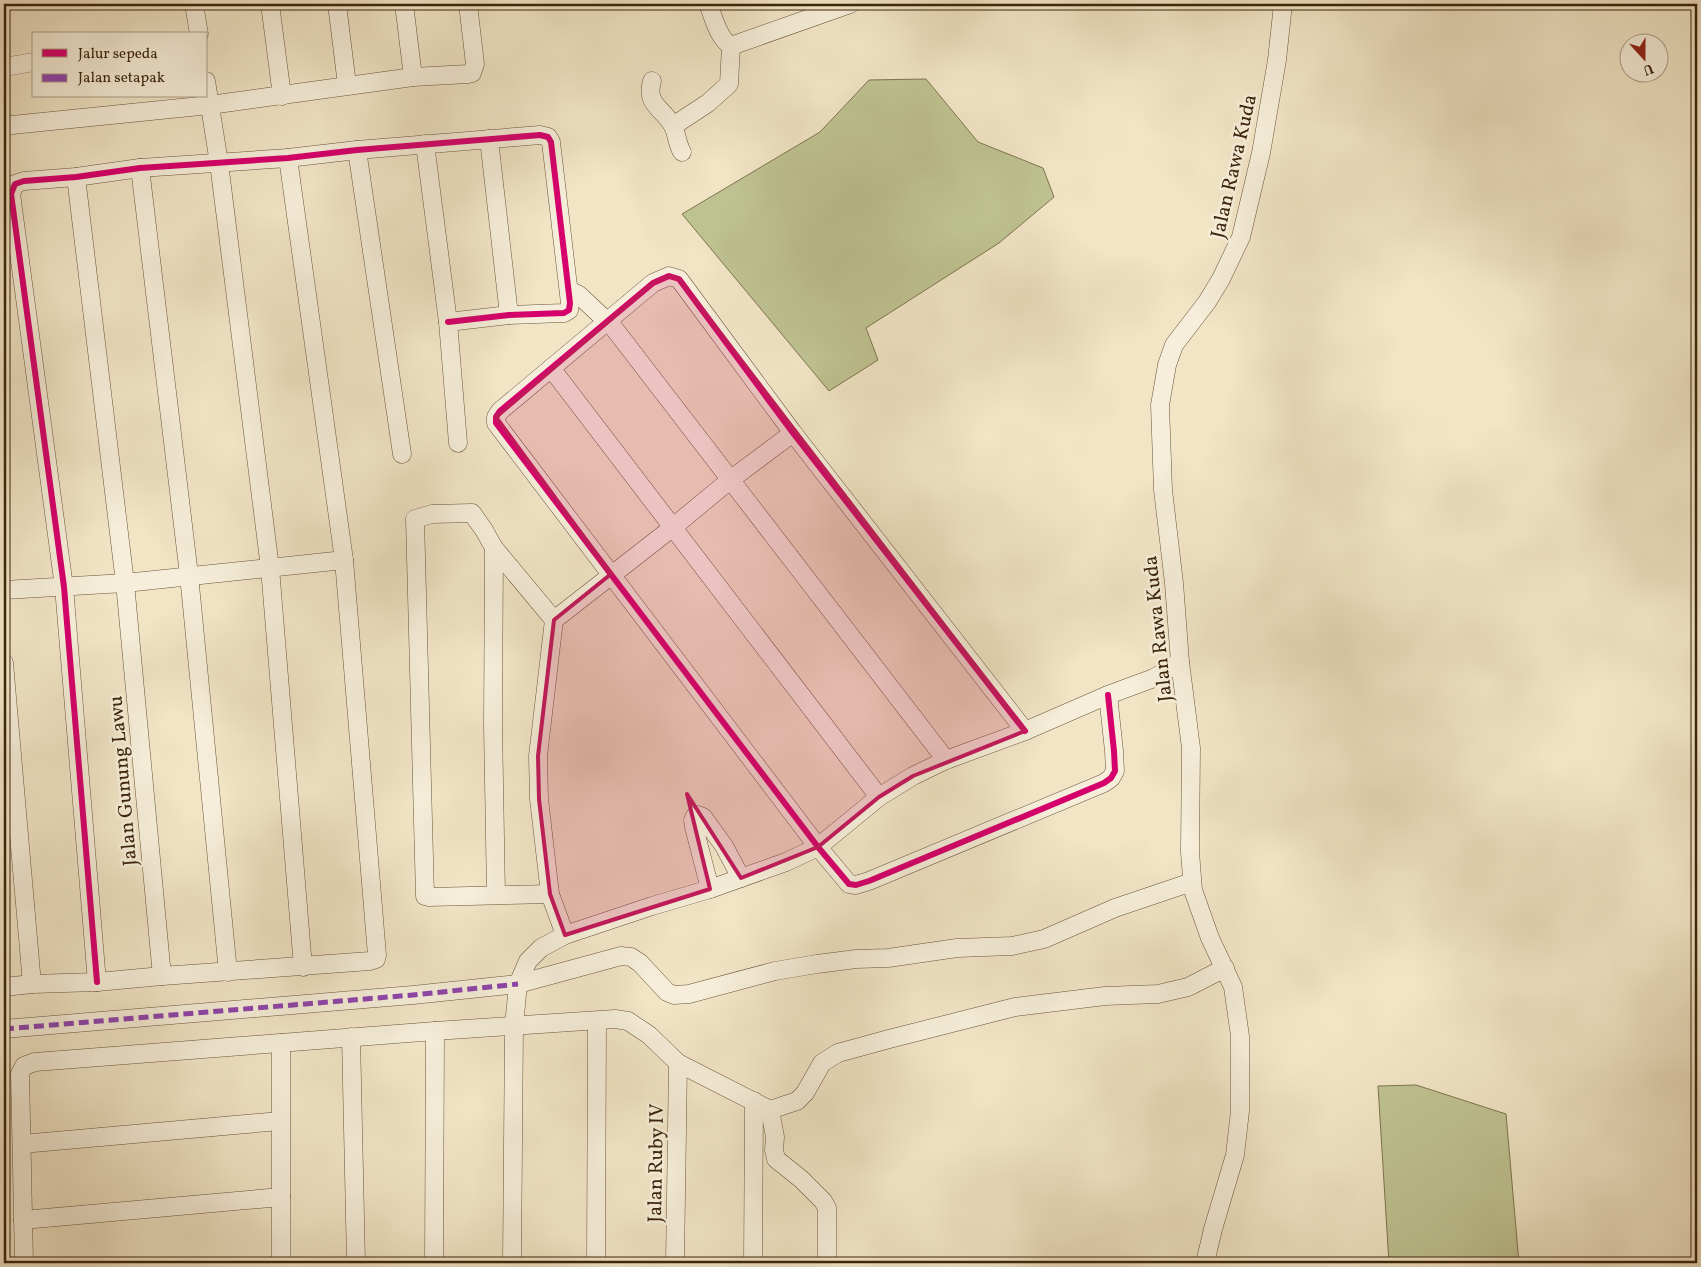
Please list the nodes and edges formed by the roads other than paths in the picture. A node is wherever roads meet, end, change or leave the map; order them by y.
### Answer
1 (194, 4) edge
2 (270, 4) edge
3 (337, 4) edge
4 (404, 4) edge
5 (468, 4) edge
6 (708, 4) edge
7 (850, 4) edge
8 (1283, 4) edge
9 (199, 32) edge
10 (731, 46) junction
11 (32, 62) edge
12 (4, 67) edge
13 (413, 77) junction
14 (652, 81) dead end
15 (347, 85) junction
16 (208, 93) edge
17 (282, 96) junction
18 (210, 105) junction
19 (4, 121) edge
20 (673, 126) junction
21 (489, 139) junction
22 (425, 144) junction
23 (357, 150) junction
24 (682, 152) dead end
25 (288, 158) junction
26 (219, 163) junction
27 (140, 168) junction
28 (76, 176) junction
29 (569, 290) junction
30 (509, 315) junction
31 (608, 320) junction
32 (448, 322) junction
33 (551, 368) junction
34 (793, 433) junction
35 (458, 443) dead end
36 (402, 454) dead end
37 (730, 480) junction
38 (672, 528) junction
39 (494, 548) junction
40 (344, 560) junction
41 (270, 568) junction
42 (611, 574) junction
43 (189, 575) junction
44 (125, 583) junction
45 (64, 587) junction
46 (4, 590) edge
47 (554, 620) junction
48 (1180, 662) junction
49 (4, 663) edge
50 (1108, 695) junction
51 (1025, 731) junction
52 (946, 760) junction
53 (879, 797) junction
54 (818, 847) junction
55 (741, 878) junction
56 (1192, 882) junction
57 (710, 889) junction
58 (496, 894) junction
59 (550, 894) junction
60 (566, 935) junction
61 (303, 967) junction
62 (1226, 968) junction
63 (228, 972) junction
64 (162, 976) junction
65 (97, 982) junction
66 (32, 984) junction
67 (518, 984) junction
68 (4, 987) edge
69 (597, 1021) junction
70 (514, 1026) junction
71 (4, 1028) edge
72 (435, 1031) junction
73 (351, 1037) junction
74 (281, 1043) junction
75 (678, 1063) junction
76 (754, 1101) junction
77 (770, 1110) junction
78 (280, 1121) junction
79 (22, 1144) junction
80 (281, 1197) junction
81 (23, 1220) junction
82 (24, 1263) edge
83 (281, 1263) edge
84 (356, 1263) edge
85 (434, 1263) edge
86 (512, 1263) edge
87 (596, 1263) edge
88 (674, 1263) edge
89 (753, 1263) edge
90 (827, 1263) edge
91 (1205, 1263) edge

1 - 9 street
2 - 17 street
3 - 15 street
4 - 13 street
5 - 13 street
6 - 10 street
7 - 10 street
8 - 48 street, Jalan Rawa Kuda
10 - 20 street
11 - 12 street
13 - 15 street
14 - 20 street
15 - 17 street
16 - 18 street
17 - 18 street
18 - 19 street
18 - 26 street
20 - 24 street
21 - 22 street
21 - 29 street
21 - 30 street
22 - 23 street
22 - 32 street
23 - 25 street
23 - 36 street
25 - 26 street
25 - 40 street
26 - 27 street
26 - 41 street
27 - 28 street
27 - 43 street
28 - 44 street, Jalan Gunung Lawu
28 - 45 street
29 - 30 street
29 - 31 street
30 - 32 street
31 - 33 street
31 - 34 street
31 - 37 street
32 - 35 street
33 - 38 street
33 - 42 street
34 - 37 street
34 - 51 street
37 - 38 street
37 - 52 street
38 - 42 street
38 - 53 street
39 - 47 street
39 - 58 street
39 - 58 street
40 - 41 street
40 - 61 street
41 - 43 street
41 - 61 street
42 - 47 street
42 - 54 street
43 - 44 street
43 - 63 street
44 - 45 street
44 - 64 street, Jalan Gunung Lawu
45 - 46 street
45 - 65 street
47 - 59 street
48 - 50 street
48 - 56 street, Jalan Rawa Kuda
49 - 66 street
50 - 51 street
50 - 54 street
51 - 52 street
52 - 53 street
53 - 54 street
54 - 55 street
55 - 57 street
55 - 57 street
56 - 62 street, Jalan Rawa Kuda
56 - 67 street
57 - 60 street
58 - 59 street
59 - 60 street
60 - 67 street
61 - 63 street
62 - 77 street
62 - 91 street, Jalan Rawa Kuda
63 - 64 street
64 - 65 street
65 - 66 street
66 - 68 street
67 - 70 street
67 - 71 street
69 - 70 street
69 - 75 street
69 - 87 street
70 - 72 street
70 - 86 street
72 - 73 street
72 - 85 street
73 - 74 street
73 - 84 street
74 - 78 street
74 - 79 street
75 - 76 street
75 - 88 street, Jalan Ruby IV
76 - 77 street
76 - 89 street
77 - 90 street
78 - 79 street
78 - 80 street
79 - 81 street
80 - 81 street
80 - 83 street
81 - 82 street

